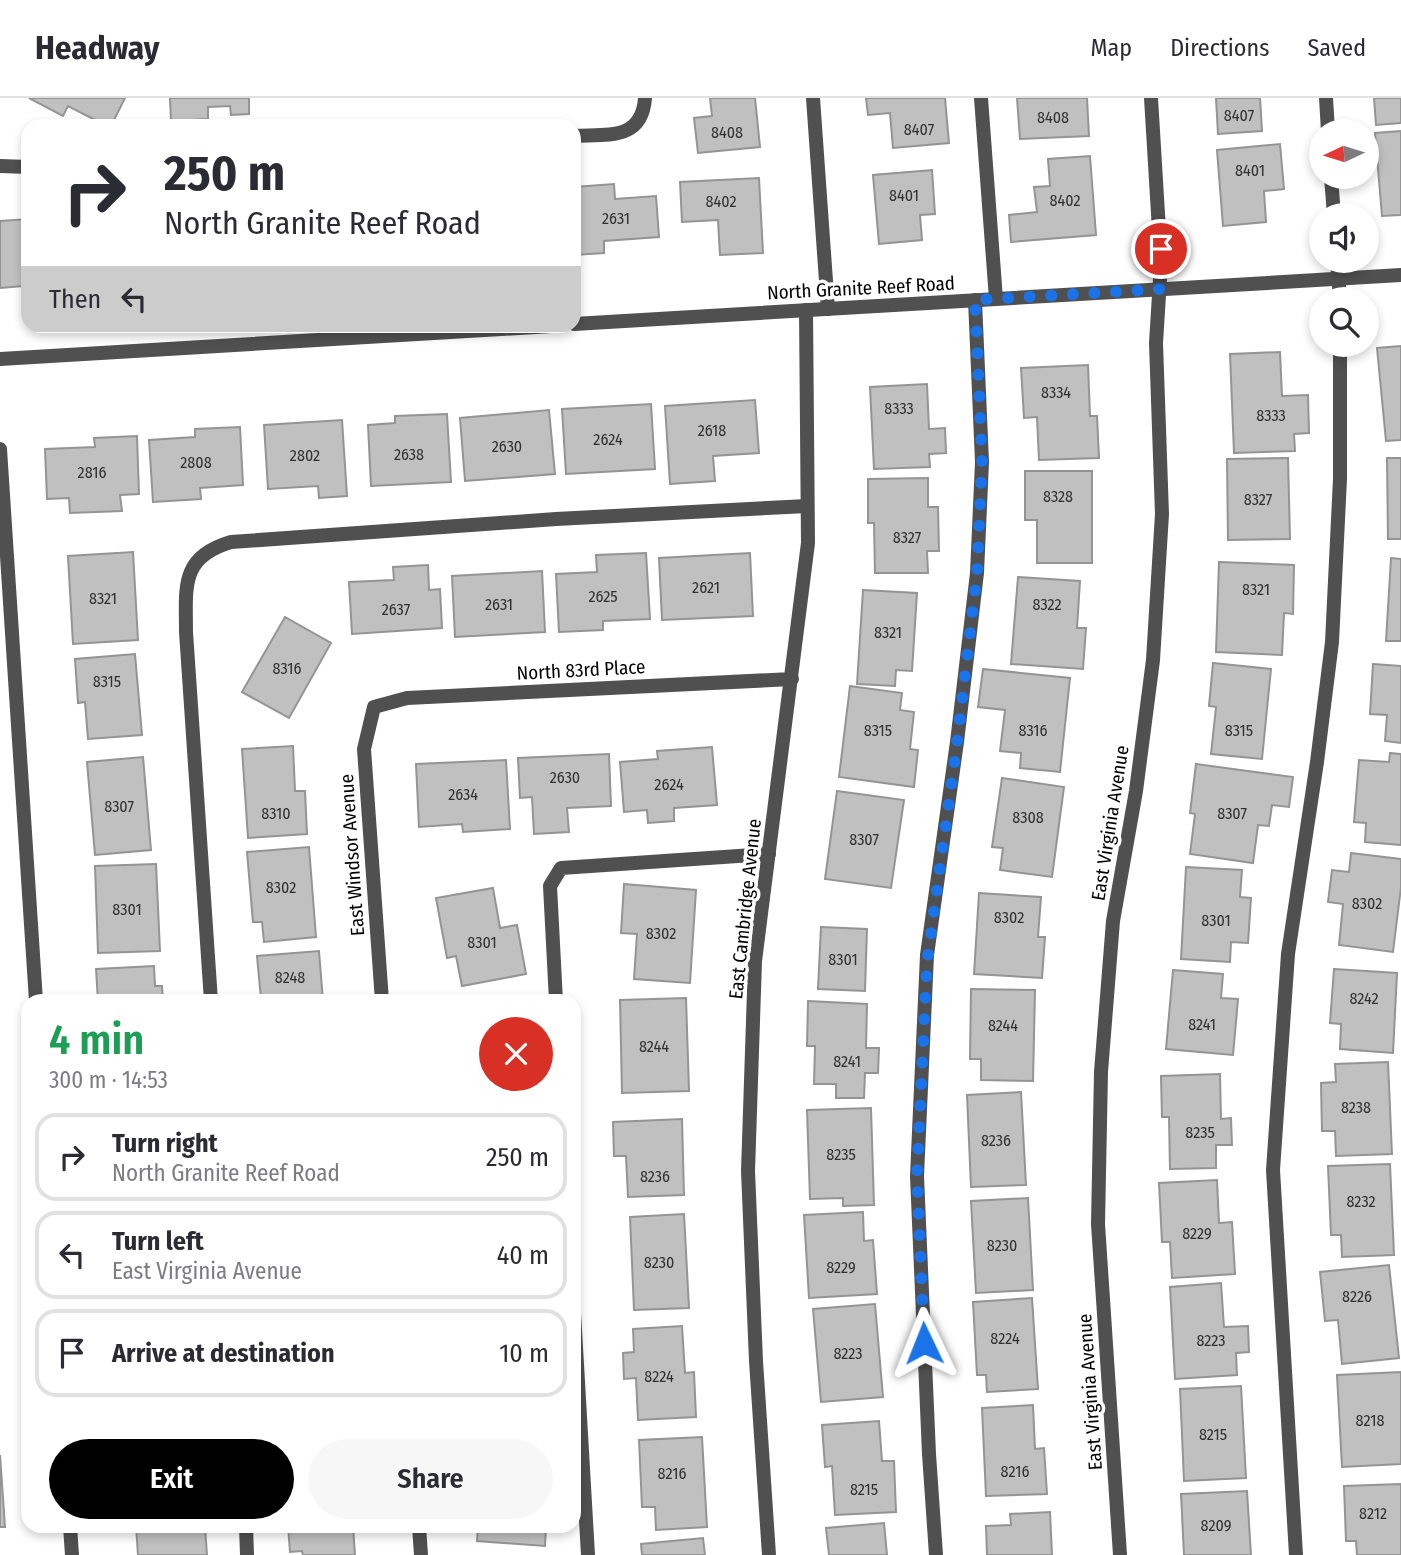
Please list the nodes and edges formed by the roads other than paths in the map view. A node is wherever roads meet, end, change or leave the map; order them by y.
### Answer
1 (645, 98) edge
2 (813, 98) edge
3 (981, 98) edge
4 (1151, 98) edge
5 (1326, 98) edge
6 (1327, 119) edge
7 (581, 136) edge
8 (0, 166) edge
9 (21, 168) edge
10 (1338, 273) edge
11 (1401, 275) edge
12 (1338, 279) junction
13 (1338, 287) edge
14 (1161, 289) junction
15 (996, 299) junction
16 (975, 300) junction
17 (828, 309) junction
18 (806, 310) junction
19 (581, 324) edge
20 (435, 333) edge
21 (1340, 357) edge
22 (0, 359) edge
23 (0, 449) edge
24 (807, 506) junction
25 (792, 679) junction
26 (374, 707) joint
27 (769, 854) junction
28 (36, 994) edge
29 (211, 994) edge
30 (382, 994) edge
31 (556, 994) edge
32 (581, 1434) edge
33 (70, 1533) edge
34 (246, 1533) edge
35 (419, 1533) edge
36 (72, 1555) edge
37 (247, 1555) edge
38 (421, 1555) edge
39 (588, 1555) edge
40 (769, 1555) edge
41 (936, 1555) edge
42 (1120, 1555) edge
43 (1296, 1555) edge

1 - 7 street
2 - 17 street
3 - 15 street
4 - 14 street, East Virginia Avenue
5 - 6 street
8 - 9 street
10 - 12 street
11 - 12 street, North Granite Reef Road
12 - 13 street
12 - 14 street, North Granite Reef Road
14 - 15 street, North Granite Reef Road
14 - 42 street, East Virginia Avenue
15 - 16 street, North Granite Reef Road
16 - 17 street, North Granite Reef Road
16 - 41 street
17 - 18 street, North Granite Reef Road
18 - 19 street, North Granite Reef Road
18 - 24 street, East Cambridge Avenue
20 - 22 street
21 - 43 street
23 - 28 street
24 - 25 street, East Cambridge Avenue
24 - 29 street
25 - 26 street, North 83rd Place
25 - 27 street, East Cambridge Avenue
26 - 30 street, East Windsor Avenue
27 - 31 street
27 - 40 street, East Cambridge Avenue
32 - 39 street
33 - 36 street
34 - 37 street
35 - 38 street

